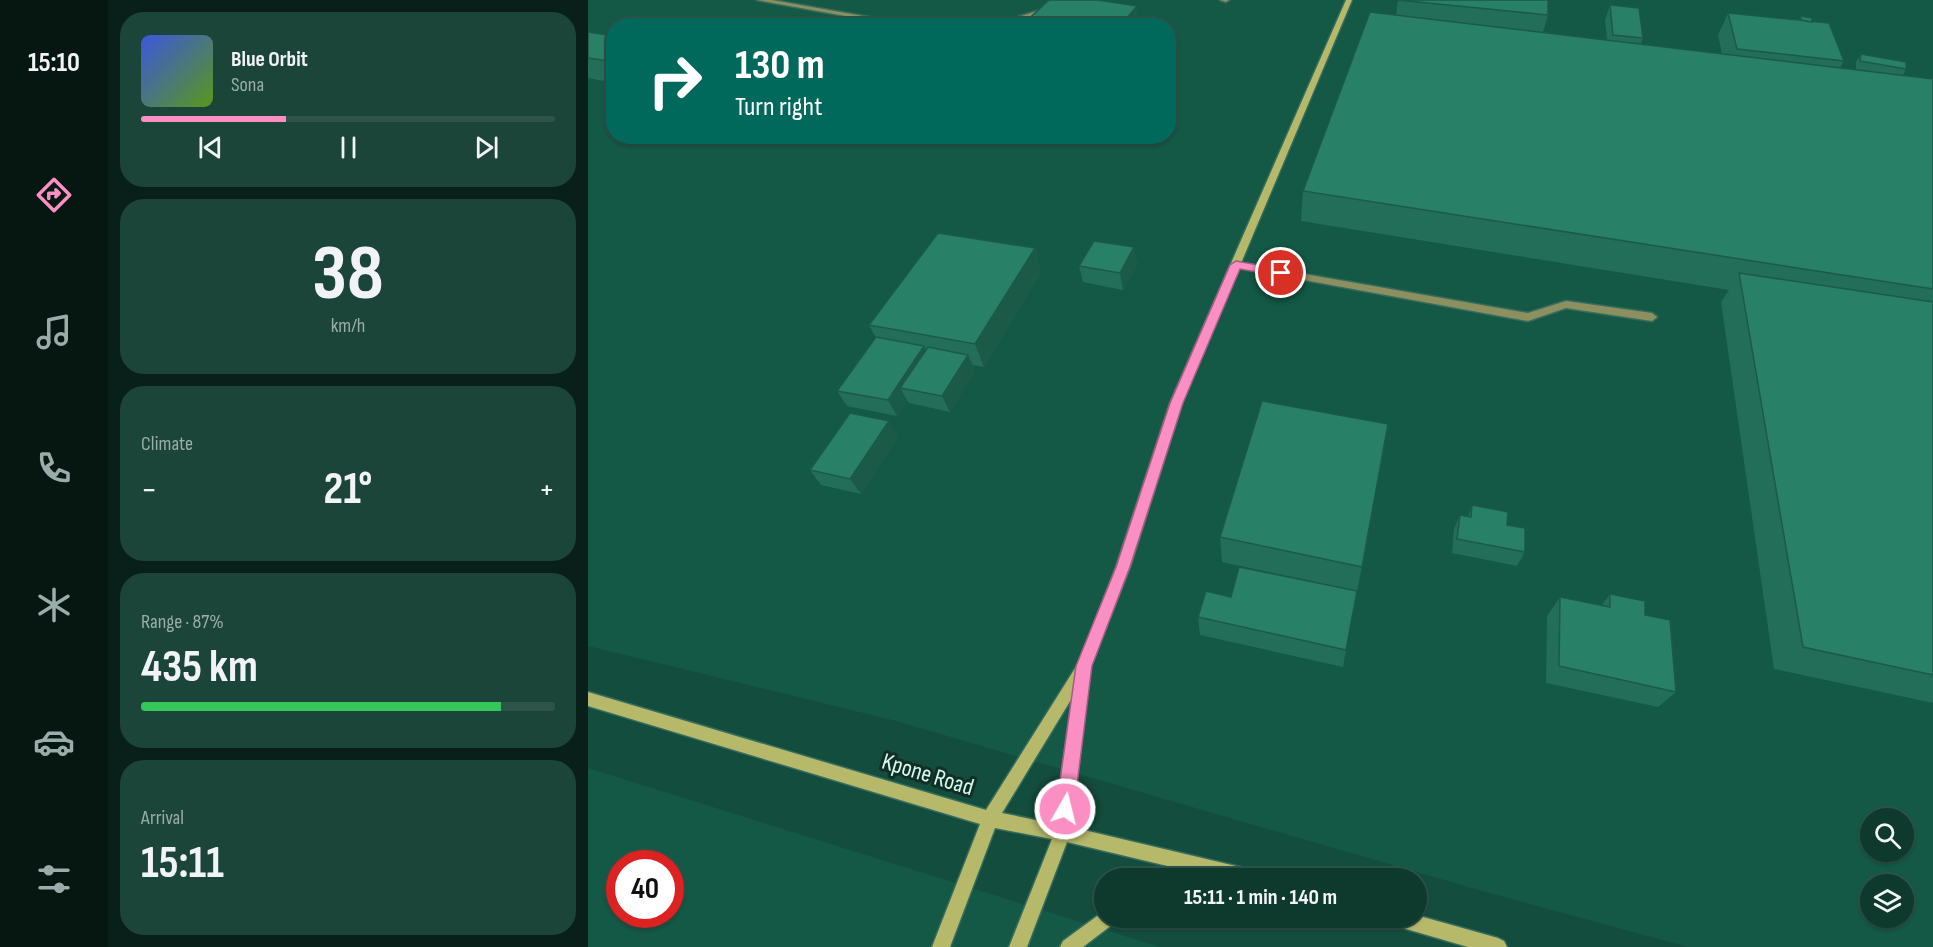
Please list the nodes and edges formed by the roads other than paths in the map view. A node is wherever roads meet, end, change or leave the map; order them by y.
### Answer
1 (760, 0) edge
2 (1078, 0) edge
3 (1349, 0) edge
4 (1066, 2) edge
5 (869, 18) edge
6 (1017, 18) edge
7 (1236, 265) junction
8 (1652, 317) dead end
9 (1084, 666) junction
10 (588, 699) edge
11 (990, 819) junction
12 (1062, 833) junction
13 (1210, 868) edge
14 (1427, 927) edge
15 (1094, 928) edge
16 (941, 947) edge
17 (1018, 947) edge
18 (1069, 947) edge
19 (1498, 947) edge

1 - 5 lane
2 - 4 lane
3 - 7 street
4 - 6 lane
7 - 8 lane
7 - 9 street
9 - 11 street
9 - 12 street
10 - 11 street, Kpone Road
11 - 12 street, Kpone Road
11 - 16 street
12 - 13 street, Kpone Road
12 - 17 street
14 - 19 street
15 - 18 street

